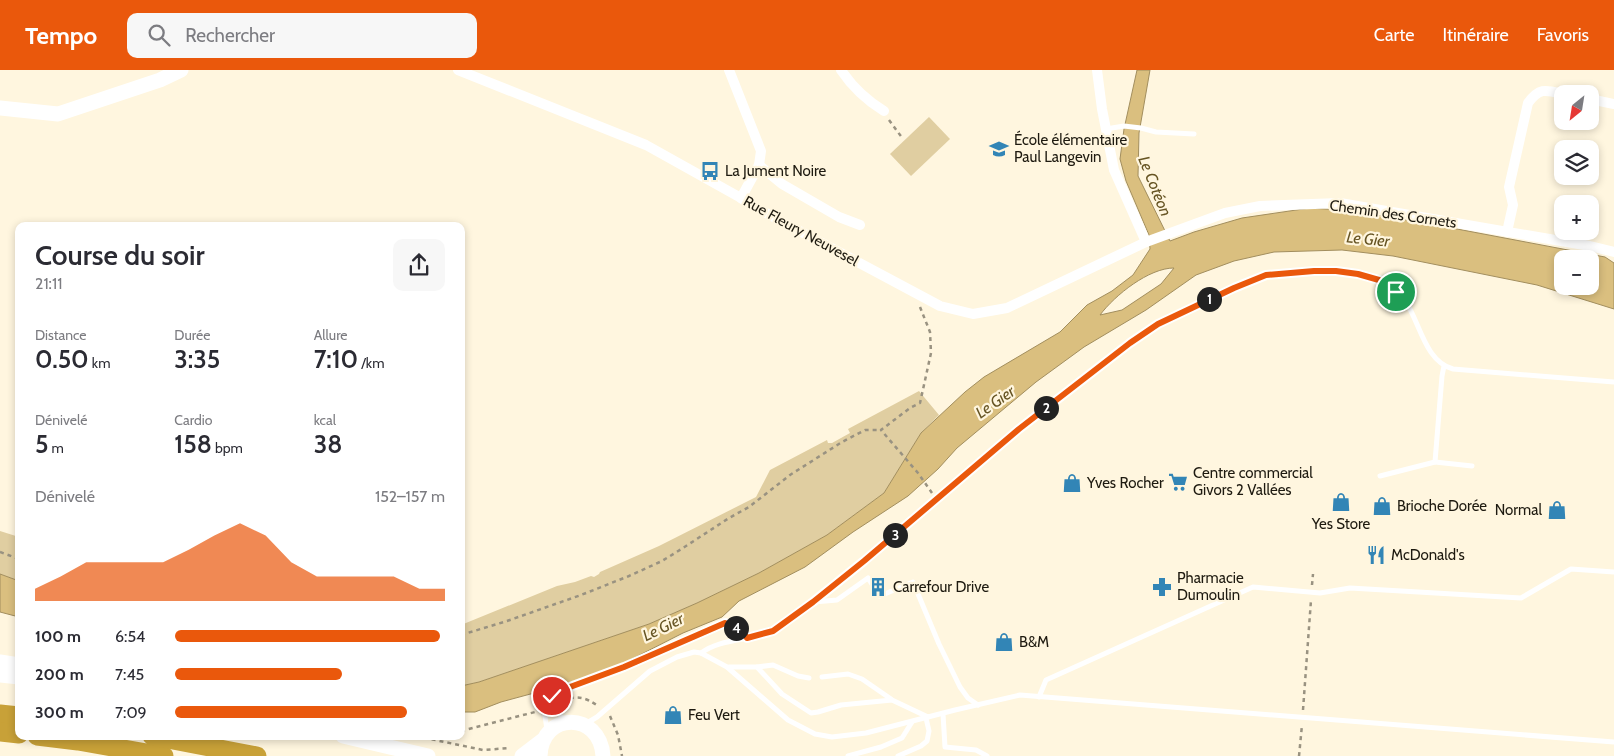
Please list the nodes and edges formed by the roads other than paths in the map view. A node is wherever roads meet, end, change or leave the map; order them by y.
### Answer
1 (181, 70) edge
2 (458, 70) edge
3 (729, 70) edge
4 (841, 70) edge
5 (1097, 70) edge
6 (1554, 92) edge
7 (1599, 101) edge
8 (1614, 104) edge
9 (0, 108) edge
10 (884, 111) road end
11 (1106, 129) junction
12 (1194, 134) dead end
13 (759, 165) junction
14 (741, 198) junction
15 (860, 225) dead end
16 (1507, 232) junction
17 (1146, 242) junction
18 (1614, 252) edge
19 (1444, 366) junction
20 (1614, 382) edge
21 (1435, 462) junction
22 (1472, 466) dead end
23 (1380, 476) dead end
24 (1614, 572) edge
25 (813, 602) junction
26 (701, 653) junction
27 (0, 662) edge
28 (15, 664) edge
29 (727, 667) junction
30 (757, 667) junction
31 (0, 675) edge
32 (15, 677) edge
33 (822, 677) dead end
34 (809, 678) dead end
35 (1039, 697) junction
36 (892, 700) junction
37 (978, 705) junction
38 (0, 714) edge
39 (943, 714) junction
40 (15, 716) edge
41 (927, 718) junction
42 (913, 721) junction
43 (564, 723) junction
44 (584, 725) junction
45 (0, 732) edge
46 (15, 734) edge
47 (545, 737) junction
48 (70, 740) edge
49 (173, 740) edge
50 (360, 740) edge
51 (1614, 742) edge
52 (164, 756) edge
53 (257, 756) edge
54 (428, 756) edge
55 (522, 756) edge
56 (540, 756) edge
57 (604, 756) edge
58 (848, 756) edge
59 (898, 756) edge
60 (987, 756) edge

1 - 9 main road
2 - 14 street, Rue Fleury Neuvesel
3 - 13 street
4 - 10 street
5 - 11 street
6 - 16 street
7 - 8 street
11 - 12 lane
11 - 17 street
13 - 14 street
13 - 15 street
14 - 17 street, Rue Fleury Neuvesel
16 - 17 street, Chemin des Cornets
16 - 18 street, Chemin des Cornets
19 - 20 lane
19 - 21 lane
19 - 25 lane
21 - 22 lane
21 - 23 lane
24 - 35 lane
25 - 26 lane
25 - 37 lane
26 - 29 lane
26 - 44 lane
27 - 28 main road
29 - 30 lane
29 - 42 lane
30 - 34 lane
30 - 36 lane
31 - 32 main road
33 - 36 lane
35 - 37 lane
35 - 51 lane
36 - 41 lane
37 - 39 lane
38 - 40 highway
39 - 41 lane
39 - 60 lane
41 - 42 lane
41 - 59 lane
42 - 58 lane
43 - 44 main road
43 - 47 main road
43 - 47 lane
44 - 57 main road
45 - 46 highway
47 - 55 main road
47 - 56 main road
48 - 52 highway
49 - 53 highway
50 - 54 main road

